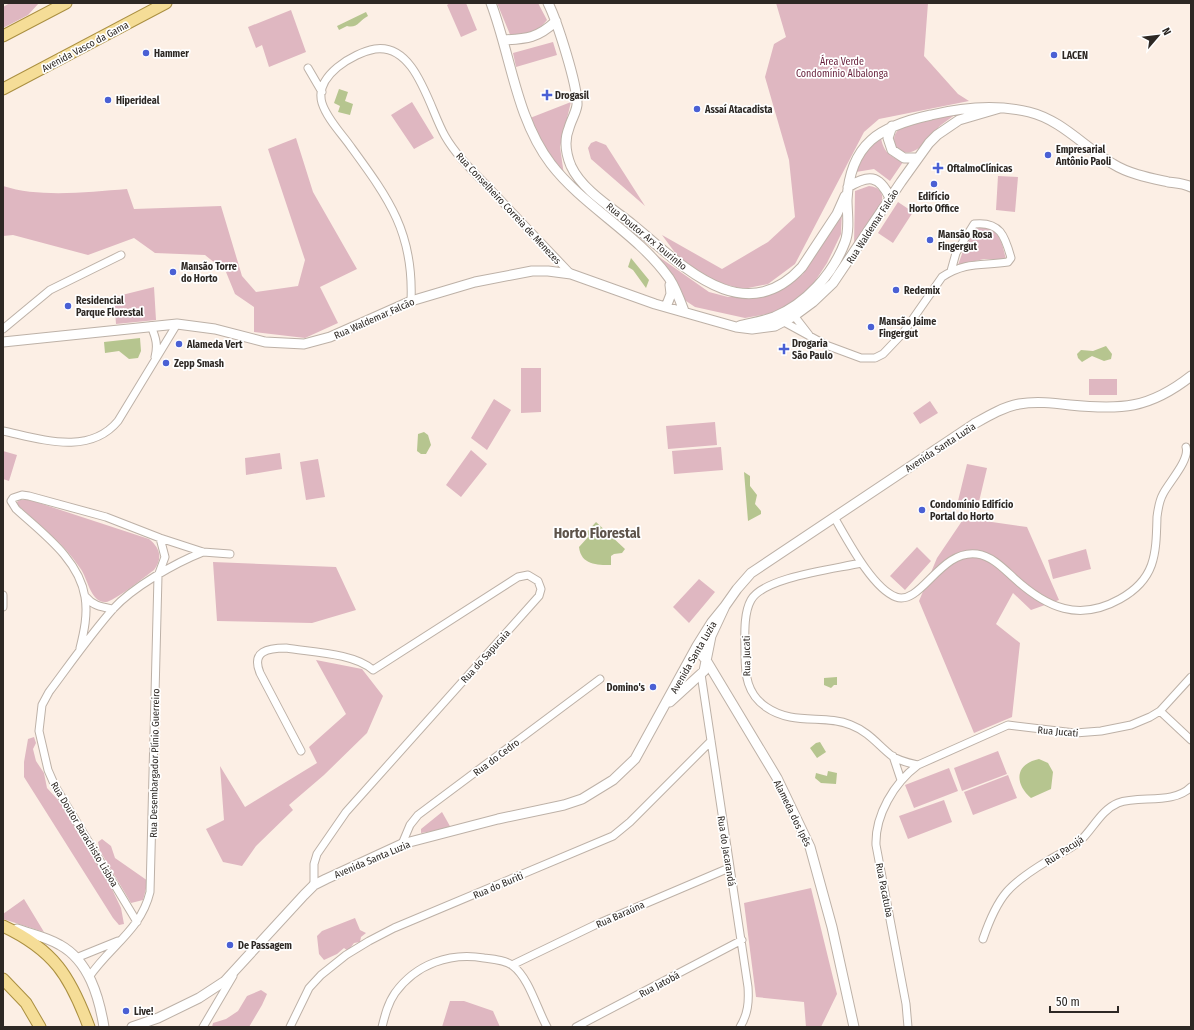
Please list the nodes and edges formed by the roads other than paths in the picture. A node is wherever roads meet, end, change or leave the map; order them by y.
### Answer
1 (47, 3) edge
2 (66, 3) edge
3 (166, 3) edge
4 (491, 3) edge
5 (548, 3) edge
6 (556, 21) junction
7 (22, 26) junction
8 (3, 36) edge
9 (503, 40) junction
10 (3, 41) edge
11 (308, 68) dead end
12 (3, 89) edge
13 (322, 92) junction
14 (1000, 108) junction
15 (892, 126) junction
16 (918, 158) junction
17 (848, 187) junction
18 (1191, 189) edge
19 (890, 198) junction
20 (121, 255) dead end
21 (660, 268) junction
22 (951, 271) junction
23 (571, 274) junction
24 (411, 300) junction
25 (666, 307) junction
26 (684, 311) junction
27 (792, 312) junction
28 (782, 318) junction
29 (177, 324) junction
30 (151, 326) junction
31 (3, 329) edge
32 (812, 338) junction
33 (3, 342) edge
34 (154, 361) junction
35 (1191, 376) edge
36 (3, 431) edge
37 (1186, 447) dead end
38 (834, 517) junction
39 (160, 538) junction
40 (203, 552) junction
41 (230, 554) dead end
42 (861, 563) junction
43 (158, 576) junction
44 (3, 595) edge
45 (85, 596) junction
46 (725, 606) junction
47 (3, 608) edge
48 (113, 609) junction
49 (80, 651) junction
50 (693, 654) junction
51 (706, 660) junction
52 (683, 672) junction
53 (701, 674) junction
54 (1191, 677) edge
55 (600, 679) dead end
56 (693, 680) junction
57 (664, 709) junction
58 (1160, 711) junction
59 (1191, 740) edge
60 (711, 741) junction
61 (301, 751) dead end
62 (893, 756) junction
63 (918, 765) junction
64 (901, 780) junction
65 (1191, 787) edge
66 (402, 844) junction
67 (730, 868) junction
68 (314, 885) junction
69 (138, 922) junction
70 (3, 926) edge
71 (982, 938) dead end
72 (120, 940) junction
73 (742, 940) junction
74 (76, 958) junction
75 (512, 965) junction
76 (237, 969) junction
77 (89, 977) junction
78 (3, 979) edge
79 (158, 1018) junction
80 (40, 1027) edge
81 (89, 1027) edge
82 (104, 1027) edge
83 (132, 1027) edge
84 (143, 1027) edge
85 (203, 1027) edge
86 (290, 1027) edge
87 (382, 1027) edge
88 (547, 1027) edge
89 (576, 1027) edge
90 (740, 1027) edge
91 (854, 1027) edge
92 (908, 1027) edge

1 - 7 main road
2 - 7 main road
3 - 12 main road, Avenida Vasco da Gama
4 - 9 street
5 - 6 street, Rua Doutor Arx Tourinho
6 - 9 street
6 - 17 street, Rua Doutor Arx Tourinho
7 - 8 main road
7 - 10 main road
9 - 21 street
11 - 13 street
13 - 23 street, Rua Conselheiro Correia de Menezes
13 - 24 street
14 - 15 street, Rua Waldemar Falcão
14 - 16 street, Rua Waldemar Falcão
14 - 18 street, Rua Waldemar Falcão
15 - 16 street
15 - 17 street, Rua Waldemar Falcão
16 - 19 street, Rua Waldemar Falcão
17 - 19 street
17 - 27 street, Rua Waldemar Falcão
19 - 27 street, Rua Waldemar Falcão
20 - 31 street
21 - 25 street
21 - 26 street
22 - 22 street
22 - 32 street
23 - 24 street, Rua Waldemar Falcão
23 - 25 street, Rua Waldemar Falcão
24 - 29 street, Rua Waldemar Falcão
25 - 26 street, Rua Waldemar Falcão
26 - 28 street, Rua Waldemar Falcão
27 - 28 street, Rua Waldemar Falcão
27 - 32 street
28 - 32 street
29 - 30 street, Rua Waldemar Falcão
29 - 34 street
30 - 33 street, Rua Waldemar Falcão
30 - 34 street
34 - 36 street
35 - 38 street, Avenida Santa Luzia
37 - 42 street
38 - 42 street
38 - 46 street, Avenida Santa Luzia
39 - 40 street
39 - 43 street
39 - 45 street
40 - 41 street
40 - 43 street, Rua Doutor Barachisto Lisboa
42 - 62 street, Rua Jucati
43 - 48 street, Rua Doutor Barachisto Lisboa
43 - 69 street, Rua Desembargador Plínio Guerreiro
44 - 47 street
45 - 48 street
45 - 49 street
46 - 50 street, Avenida Santa Luzia
46 - 51 street, Avenida Santa Luzia
48 - 49 street, Rua Doutor Barachisto Lisboa
49 - 69 street, Rua Doutor Barachisto Lisboa
50 - 51 street
50 - 52 street, Avenida Santa Luzia
51 - 53 street, Avenida Santa Luzia
51 - 91 street, Alameda dos Ipês
52 - 56 street
52 - 57 street, Avenida Santa Luzia
53 - 56 street, Avenida Santa Luzia
53 - 60 street, Rua do Jacarandá
54 - 58 street, Rua Jucati
55 - 66 street, Rua do Cedro
56 - 57 street, Avenida Santa Luzia
57 - 66 street, Avenida Santa Luzia
58 - 59 street
58 - 63 street, Rua Jucati
60 - 67 street, Rua do Jacarandá
60 - 86 street, Rua do Buriti
61 - 68 street, Rua do Sapucaia
62 - 63 street, Rua Jucati
62 - 64 street, Rua Jucati
63 - 64 street, Rua Pacatuba
64 - 92 street, Rua Pacatuba
65 - 71 street, Rua Pacujá
66 - 68 street, Avenida Santa Luzia
67 - 73 street, Rua do Jacarandá
67 - 75 street, Rua Baraúna
68 - 76 street, Avenida Santa Luzia
69 - 72 street, Rua Desembargador Plínio Guerreiro
70 - 74 street
70 - 81 main road
72 - 74 street, Rua Desembargador Plínio Guerreiro
72 - 77 street, Rua Desembargador Plínio Guerreiro
73 - 89 street, Rua Jatobá
73 - 90 street, Rua do Jacarandá
74 - 77 street
75 - 87 street
75 - 88 street
76 - 79 street, Avenida Santa Luzia
76 - 85 street
77 - 82 street
78 - 80 main road
79 - 83 street, Avenida Santa Luzia
79 - 84 street, Avenida Santa Luzia

